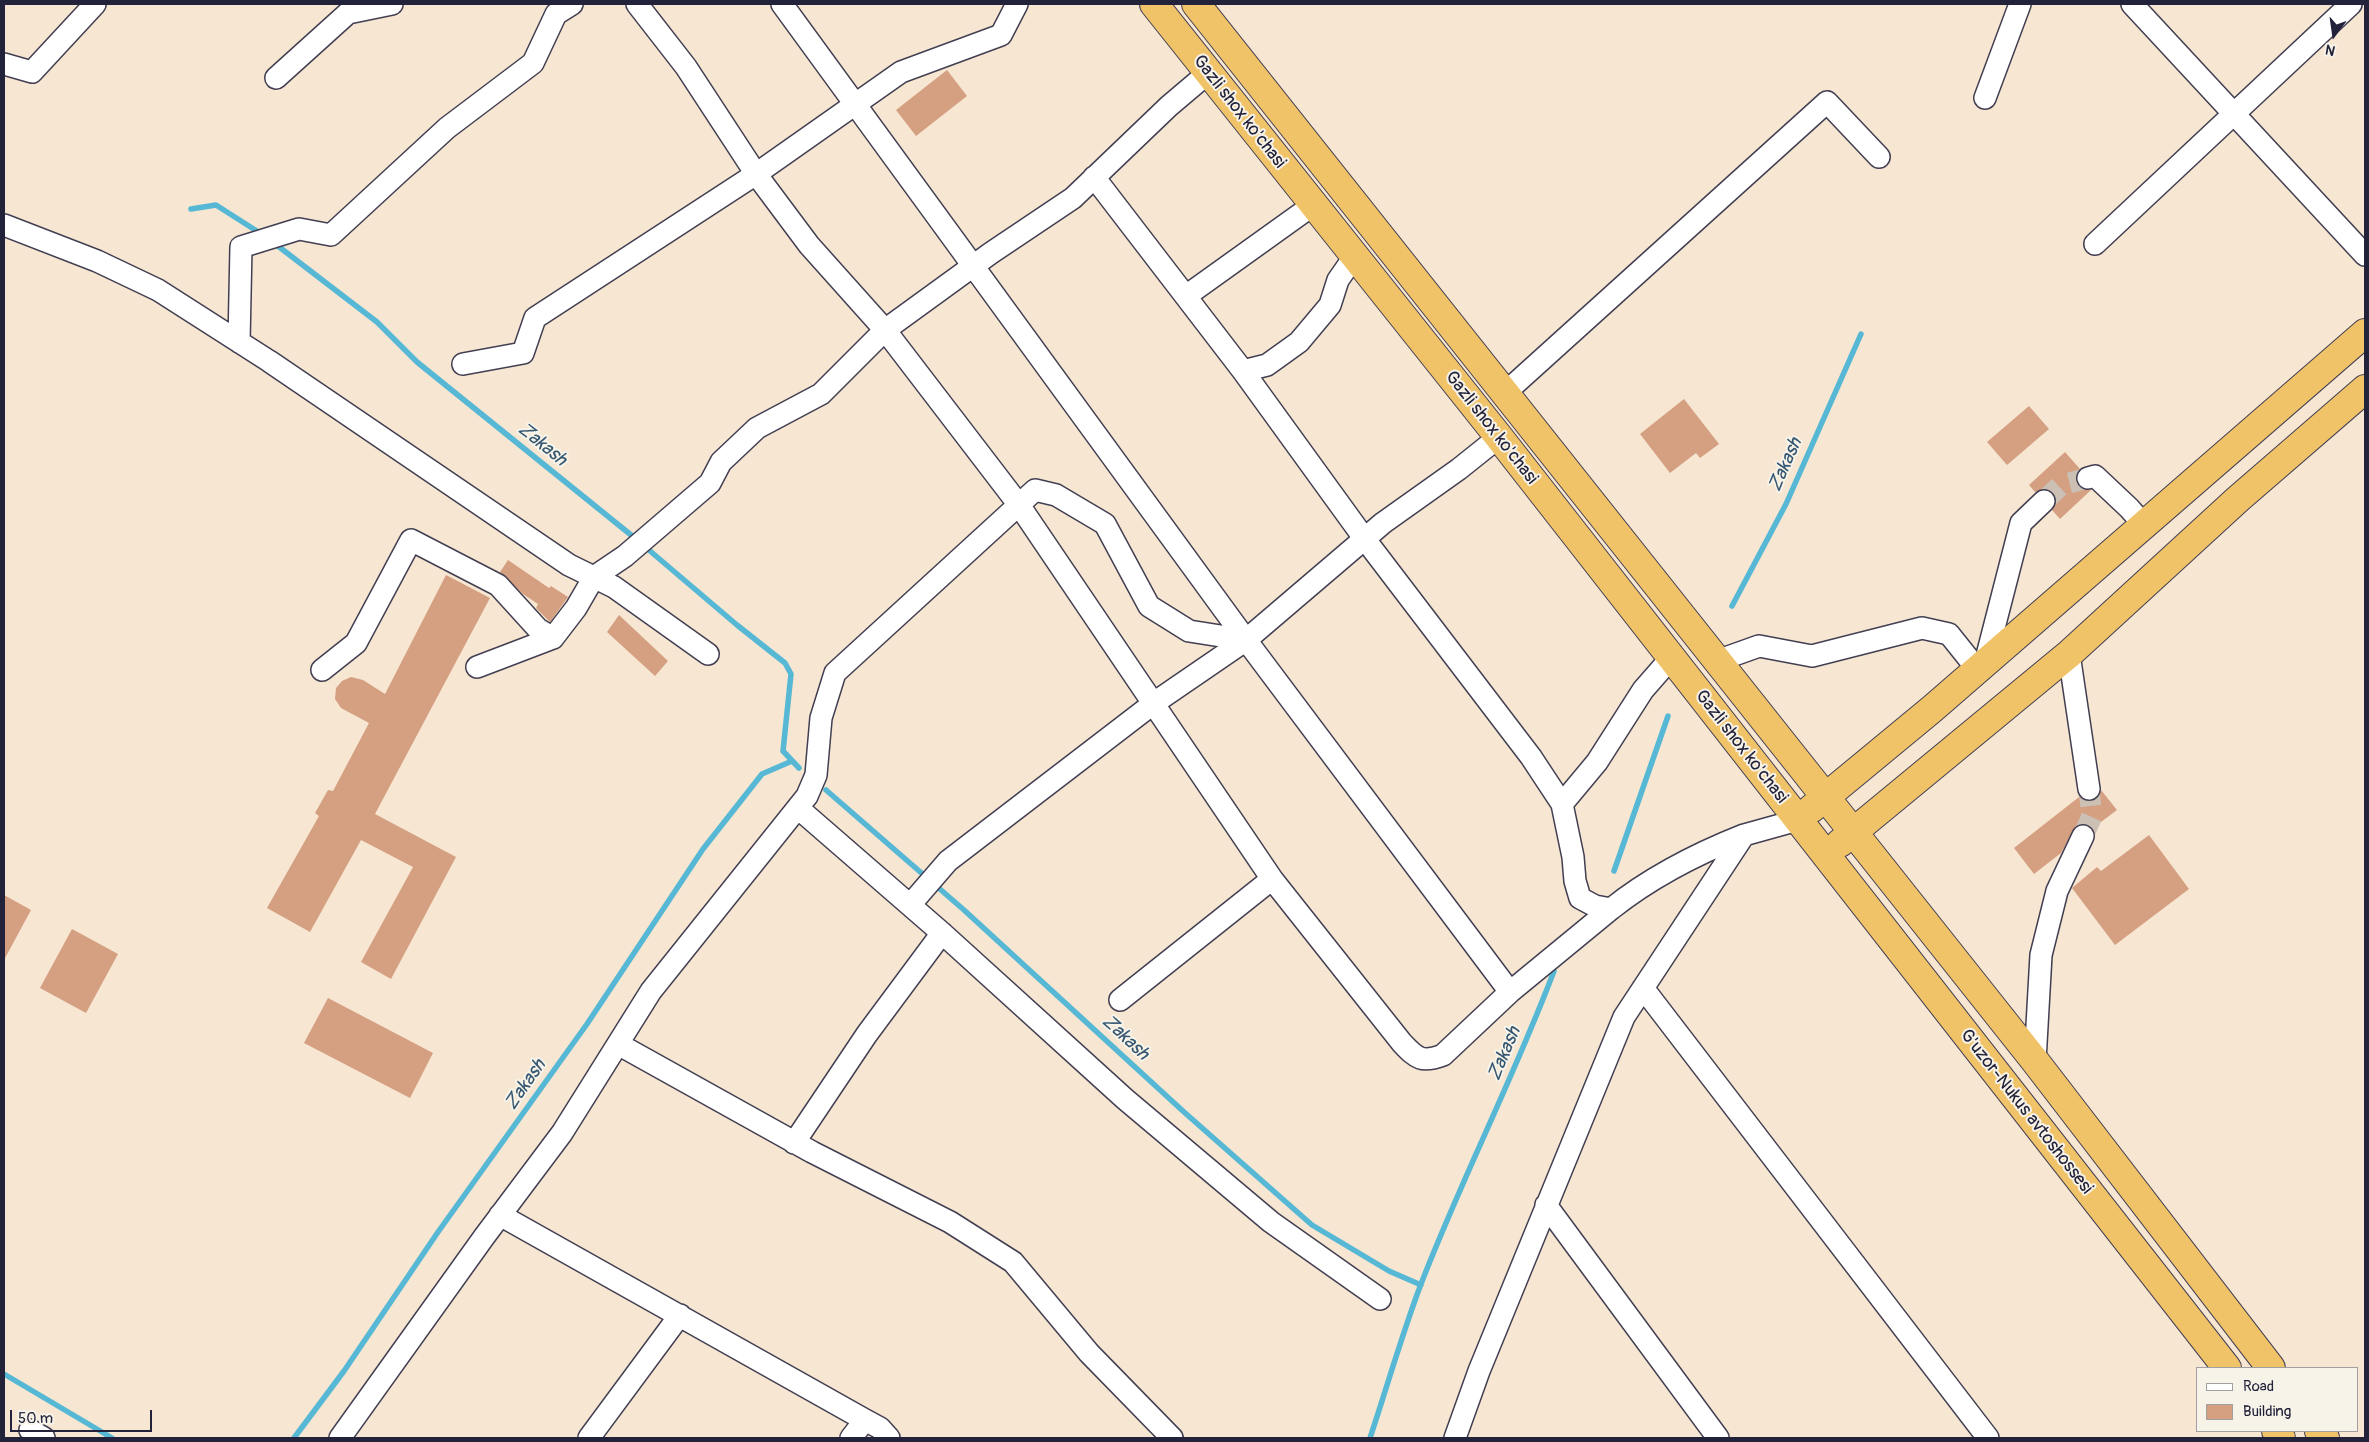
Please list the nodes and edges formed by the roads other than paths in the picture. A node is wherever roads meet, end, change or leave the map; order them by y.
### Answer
1 (95, 4) edge
2 (392, 4) edge
3 (572, 4) edge
4 (637, 4) edge
5 (782, 4) edge
6 (1017, 4) edge
7 (1154, 4) edge
8 (1196, 4) edge
9 (2020, 4) edge
10 (2132, 4) edge
11 (2351, 4) edge
12 (4, 64) edge
13 (1208, 73) junction
14 (276, 78) dead end
15 (1984, 98) dead end
16 (855, 105) junction
17 (2234, 113) junction
18 (1879, 156) dead end
19 (756, 174) junction
20 (1094, 177) junction
21 (1313, 205) junction
22 (4, 225) edge
23 (2095, 244) dead end
24 (2365, 255) edge
25 (1354, 257) junction
26 (972, 266) junction
27 (1186, 296) junction
28 (885, 330) junction
29 (2365, 333) edge
30 (239, 342) junction
31 (463, 364) dead end
32 (1243, 372) junction
33 (2365, 389) edge
34 (1506, 392) junction
35 (1499, 437) junction
36 (2210, 468) junction
37 (2088, 478) tunnel mouth
38 (2238, 499) junction
39 (2044, 501) tunnel mouth
40 (1019, 505) junction
41 (2144, 526) junction
42 (1364, 538) junction
43 (594, 578) junction
44 (553, 638) junction
45 (1246, 640) junction
46 (708, 654) dead end
47 (2069, 654) junction
48 (1671, 658) junction
49 (1717, 661) junction
50 (1981, 666) junction
51 (477, 667) dead end
52 (322, 670) dead end
53 (1154, 703) junction
54 (2089, 789) tunnel mouth
55 (1826, 798) junction
56 (1562, 804) junction
57 (798, 808) junction
58 (1798, 820) junction
59 (1853, 832) junction
60 (1744, 835) junction
61 (2083, 836) tunnel mouth
62 (1825, 855) junction
63 (1272, 879) junction
64 (914, 900) junction
65 (1610, 909) junction
66 (942, 933) junction
67 (1644, 988) junction
68 (1510, 992) junction
69 (1120, 1000) dead end
70 (618, 1044) junction
71 (2035, 1060) junction
72 (794, 1143) junction
73 (1546, 1205) junction
74 (500, 1215) junction
75 (1380, 1299) dead end
76 (680, 1315) junction
77 (2226, 1367) edge
78 (2270, 1367) edge
79 (865, 1420) junction
80 (340, 1438) edge
81 (589, 1438) edge
82 (851, 1438) edge
83 (889, 1438) edge
84 (1172, 1438) edge
85 (1455, 1438) edge
86 (1718, 1438) edge
87 (1988, 1438) edge

1 - 12 lane
2 - 14 lane
3 - 30 lane
4 - 19 lane
5 - 16 lane
6 - 16 lane
7 - 13 highway, Gazli shox ko'chasi
8 - 34 highway, Gazli shox ko'chasi
9 - 15 lane
10 - 17 lane
11 - 17 lane
13 - 20 lane
13 - 21 highway, Gazli shox ko'chasi
16 - 19 lane
16 - 26 lane
17 - 23 lane
17 - 24 lane
18 - 34 lane
19 - 28 lane
19 - 31 lane
20 - 26 lane
20 - 27 lane
21 - 25 highway, Gazli shox ko'chasi
21 - 27 lane
22 - 30 lane
25 - 32 lane
25 - 35 highway, Gazli shox ko'chasi
26 - 28 lane
26 - 45 lane
27 - 32 lane
28 - 40 lane
28 - 43 lane
29 - 36 highway
30 - 43 lane
32 - 42 lane
33 - 38 highway
34 - 49 highway, Gazli shox ko'chasi
35 - 42 lane
35 - 48 highway, Gazli shox ko'chasi
36 - 38 highway
36 - 41 highway
37 - 41 lane
38 - 47 highway
39 - 50 lane
40 - 45 lane
40 - 53 lane
40 - 57 lane
41 - 50 highway
42 - 45 lane
42 - 56 lane
43 - 44 lane
43 - 46 lane
44 - 51 lane
44 - 52 lane
45 - 53 lane
45 - 68 lane
47 - 54 lane
47 - 59 highway
48 - 56 lane
48 - 58 highway, Gazli shox ko'chasi
49 - 50 lane
49 - 55 highway, Gazli shox ko'chasi
50 - 55 highway
53 - 63 lane
53 - 64 lane
55 - 58 highway
55 - 59 highway, Gazli shox ko'chasi
56 - 65 lane
57 - 64 lane
57 - 70 lane
58 - 60 lane
58 - 62 highway, Gazli shox ko'chasi
59 - 62 highway
59 - 71 highway, Gazli shox ko'chasi
60 - 65 lane
60 - 67 lane
61 - 71 lane
62 - 77 highway, G'uzor-Nukus avtoshossesi
63 - 68 lane
63 - 69 lane
64 - 66 lane
65 - 68 lane
66 - 72 lane
66 - 75 lane
67 - 73 lane
67 - 87 lane
70 - 72 lane
70 - 74 lane
71 - 78 highway
72 - 84 lane
73 - 85 lane
73 - 86 lane
74 - 76 lane
74 - 80 lane
76 - 79 lane
76 - 81 lane
79 - 82 lane
79 - 83 lane

